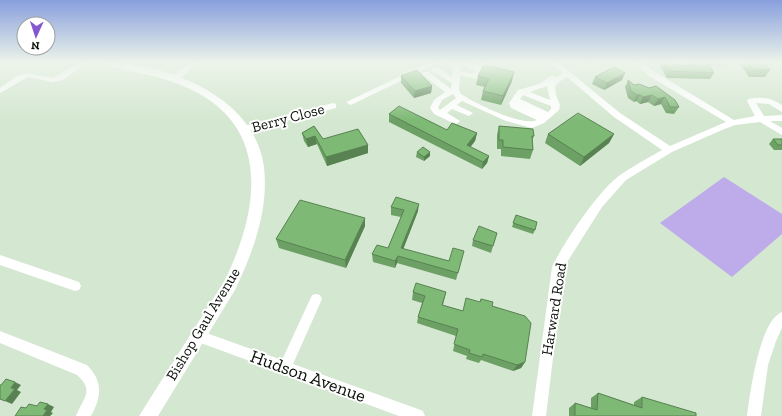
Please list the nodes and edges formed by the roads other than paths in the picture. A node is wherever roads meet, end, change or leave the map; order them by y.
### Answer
1 (15, 81) edge
2 (181, 81) edge
3 (395, 81) edge
4 (441, 81) edge
5 (447, 81) edge
6 (455, 81) edge
7 (550, 81) edge
8 (555, 81) edge
9 (576, 81) edge
10 (664, 81) edge
11 (542, 86) junction
12 (454, 88) junction
13 (551, 89) junction
14 (0, 91) edge
15 (523, 92) junction
16 (461, 98) junction
17 (515, 100) junction
18 (350, 102) dead end
19 (333, 106) dead end
20 (451, 106) junction
21 (556, 106) junction
22 (782, 109) edge
23 (520, 110) junction
24 (441, 114) junction
25 (469, 114) dead end
26 (546, 118) junction
27 (782, 118) edge
28 (511, 119) junction
29 (762, 119) junction
30 (456, 121) dead end
31 (733, 123) junction
32 (244, 129) junction
33 (782, 132) edge
34 (669, 150) junction
35 (0, 260) edge
36 (75, 286) dead end
37 (316, 299) dead end
38 (782, 318) edge
39 (198, 336) junction
40 (0, 338) edge
41 (285, 367) junction
42 (83, 416) edge
43 (148, 416) edge
44 (418, 416) edge
45 (539, 416) edge
46 (754, 416) edge

1 - 14 street
2 - 32 main road, Bishop Gaul Avenue
3 - 18 street
4 - 12 street
5 - 12 street
6 - 12 street
7 - 11 street
8 - 13 street
9 - 34 street
10 - 31 street
11 - 13 street
11 - 15 street
12 - 16 street
12 - 24 street
13 - 21 street
15 - 17 street
15 - 21 street
16 - 20 street
16 - 28 street
17 - 23 street
17 - 26 street
19 - 32 street, Berry Close
20 - 24 street
20 - 25 street
21 - 26 street
22 - 29 street
23 - 26 street
23 - 28 street
24 - 30 street
26 - 28 street
27 - 29 street, Harward Road
29 - 31 street, Harward Road
29 - 33 street
31 - 34 street, Harward Road
32 - 39 main road, Bishop Gaul Avenue
34 - 45 street, Harward Road
35 - 36 street
37 - 41 street
38 - 46 street
39 - 41 street, Hudson Avenue
39 - 43 main road, Bishop Gaul Avenue
40 - 42 street
41 - 44 street, Hudson Avenue

